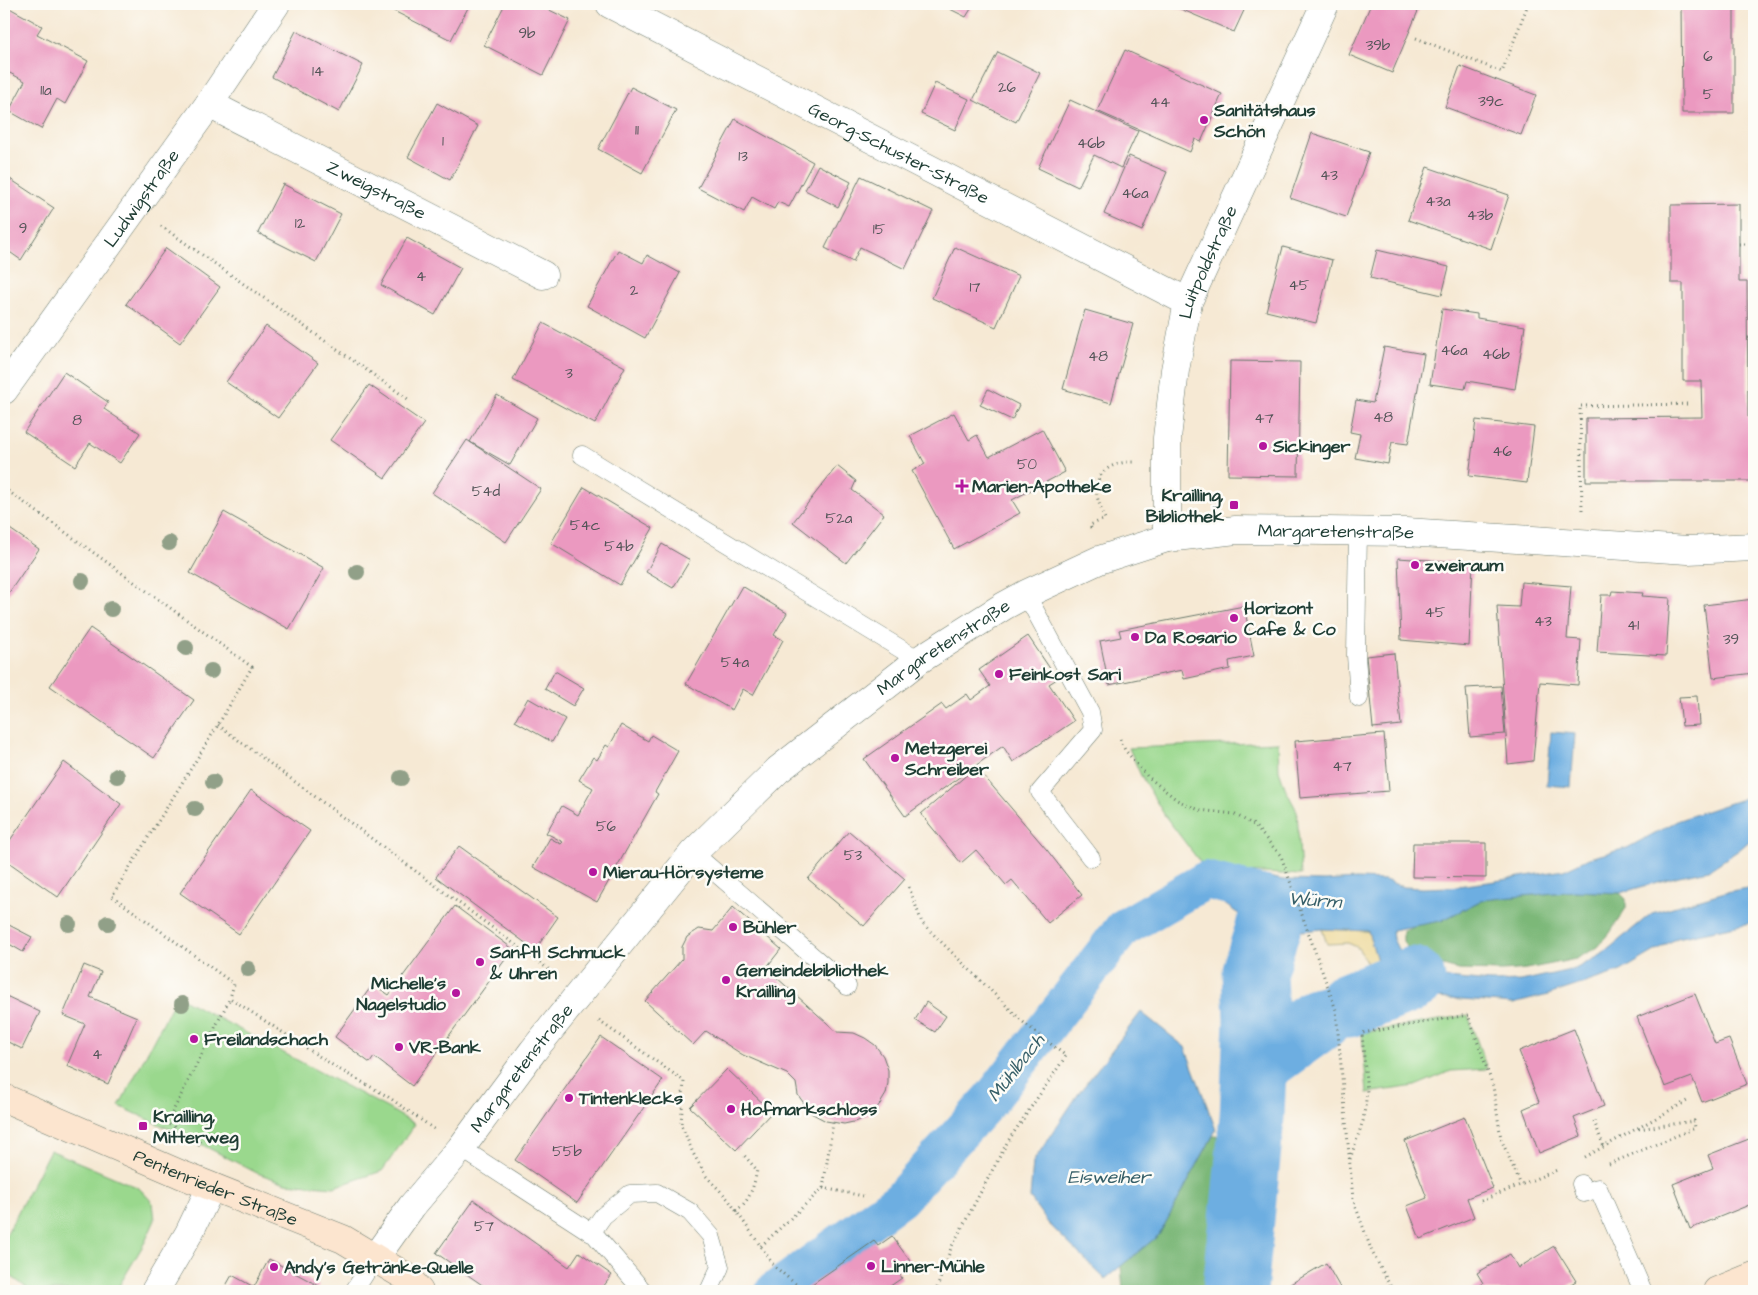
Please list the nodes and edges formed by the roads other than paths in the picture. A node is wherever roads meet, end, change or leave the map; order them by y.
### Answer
1 (276, 4) edge
2 (610, 4) edge
3 (1325, 4) edge
4 (210, 104) junction
5 (543, 275) dead end
6 (1188, 302) junction
7 (4, 390) edge
8 (582, 456) dead end
9 (1358, 531) junction
10 (1167, 538) junction
11 (1754, 547) edge
12 (1026, 594) junction
13 (918, 660) junction
14 (1360, 698) dead end
15 (693, 853) junction
16 (1090, 858) dead end
17 (847, 986) dead end
18 (4, 1098) edge
19 (461, 1148) junction
20 (1581, 1184) road end
21 (212, 1187) junction
22 (592, 1233) junction
23 (375, 1258) junction
24 (1754, 1276) edge
25 (155, 1291) edge
26 (354, 1291) edge
27 (418, 1291) edge
28 (643, 1291) edge
29 (709, 1291) edge
30 (1643, 1291) edge
31 (1718, 1291) edge

1 - 4 street, Ludwigstraße
2 - 6 street, Georg-Schuster-Straße
3 - 6 street, Luitpoldstraße
4 - 5 street, Zweigstraße
4 - 7 street, Ludwigstraße
6 - 10 street, Luitpoldstraße
8 - 13 lane
9 - 10 street, Margaretenstraße
9 - 11 street, Margaretenstraße
9 - 14 lane
10 - 12 street, Margaretenstraße
12 - 13 street, Margaretenstraße
12 - 16 lane
13 - 15 street, Margaretenstraße
15 - 17 lane
15 - 19 street, Margaretenstraße
18 - 21 street, Pentenrieder Straße
19 - 22 lane
19 - 23 street, Margaretenstraße
20 - 30 lane
21 - 23 street, Pentenrieder Straße
21 - 25 street
22 - 28 lane
22 - 29 lane
23 - 26 lane
23 - 27 street, Pentenrieder Straße
24 - 31 street

